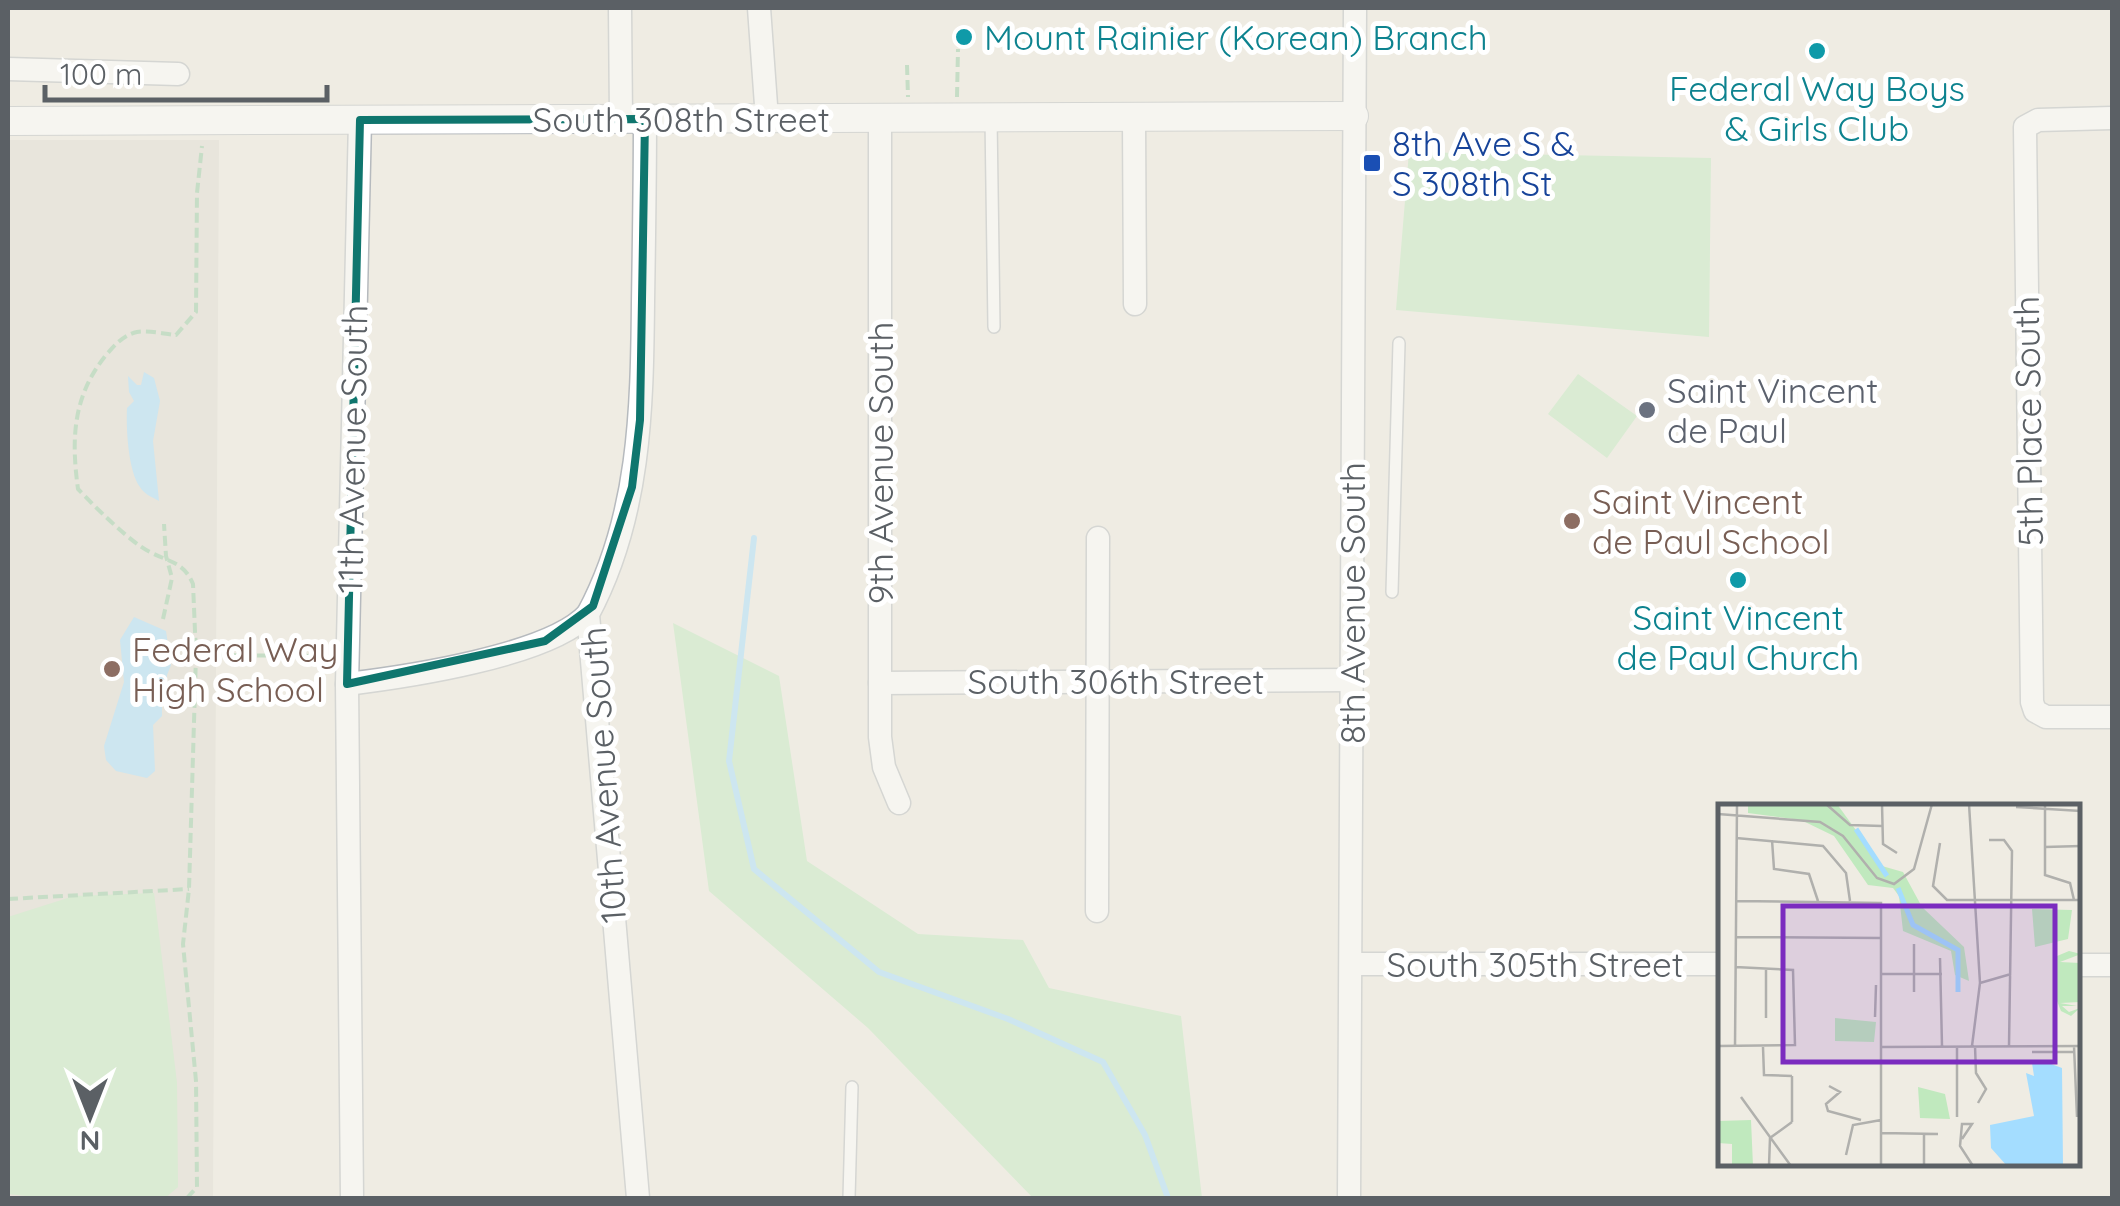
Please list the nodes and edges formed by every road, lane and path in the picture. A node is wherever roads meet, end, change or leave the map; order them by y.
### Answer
1 (620, 8) edge
2 (759, 8) edge
3 (1355, 8) edge
4 (958, 50) dead end
5 (907, 66) dead end
6 (8, 69) edge
7 (178, 74) dead end
8 (908, 97) dead end
9 (957, 97) dead end
10 (1354, 116) junction
11 (991, 118) junction
12 (1134, 118) junction
13 (2112, 118) edge
14 (633, 119) junction
15 (767, 119) junction
16 (880, 119) junction
17 (360, 120) junction
18 (8, 121) edge
19 (202, 146) dead end
20 (1135, 304) dead end
21 (994, 327) dead end
22 (1399, 343) dead end
23 (164, 524) dead end
24 (1098, 538) dead end
25 (166, 556) junction
26 (1392, 592) dead end
27 (588, 614) junction
28 (163, 620) dead end
29 (196, 655) junction
30 (348, 656) junction
31 (1352, 680) junction
32 (1097, 682) junction
33 (880, 683) junction
34 (347, 684) junction
35 (2112, 717) edge
36 (899, 803) dead end
37 (189, 889) junction
38 (8, 898) edge
39 (1097, 911) dead end
40 (1351, 964) junction
41 (1718, 964) edge
42 (2080, 965) edge
43 (2112, 965) edge
44 (852, 1087) dead end
45 (187, 1198) edge
46 (352, 1198) edge
47 (638, 1198) edge
48 (848, 1198) edge
49 (1349, 1198) edge

1 - 14 street, 10th Avenue South
2 - 15 street
3 - 10 street, 8th Avenue South
4 - 9 path
5 - 8 path
6 - 7 street
10 - 12 street, South 308th Street
10 - 31 street, 8th Avenue South
11 - 12 street, South 308th Street
11 - 16 street, South 308th Street
11 - 21 lane
12 - 20 street
13 - 35 street, 5th Place South
14 - 15 street, South 308th Street
14 - 17 street, South 308th Street
14 - 27 street, 10th Avenue South
15 - 16 street, South 308th Street
16 - 33 street, 9th Avenue South
17 - 18 street, South 308th Street
17 - 30 street, 11th Avenue South
19 - 25 path
22 - 26 lane
23 - 25 path
24 - 32 street
25 - 28 path
25 - 29 path
27 - 34 street
27 - 47 street, 10th Avenue South
29 - 30 path
29 - 37 path
30 - 34 street, 11th Avenue South
31 - 32 street, South 306th Street
31 - 40 street, 8th Avenue South
32 - 33 street, South 306th Street
32 - 39 street
33 - 36 street, 9th Avenue South
34 - 46 street, 11th Avenue South
37 - 38 path
37 - 45 path
40 - 41 street, South 305th Street
40 - 49 street, 8th Avenue South
42 - 43 street
44 - 48 lane

